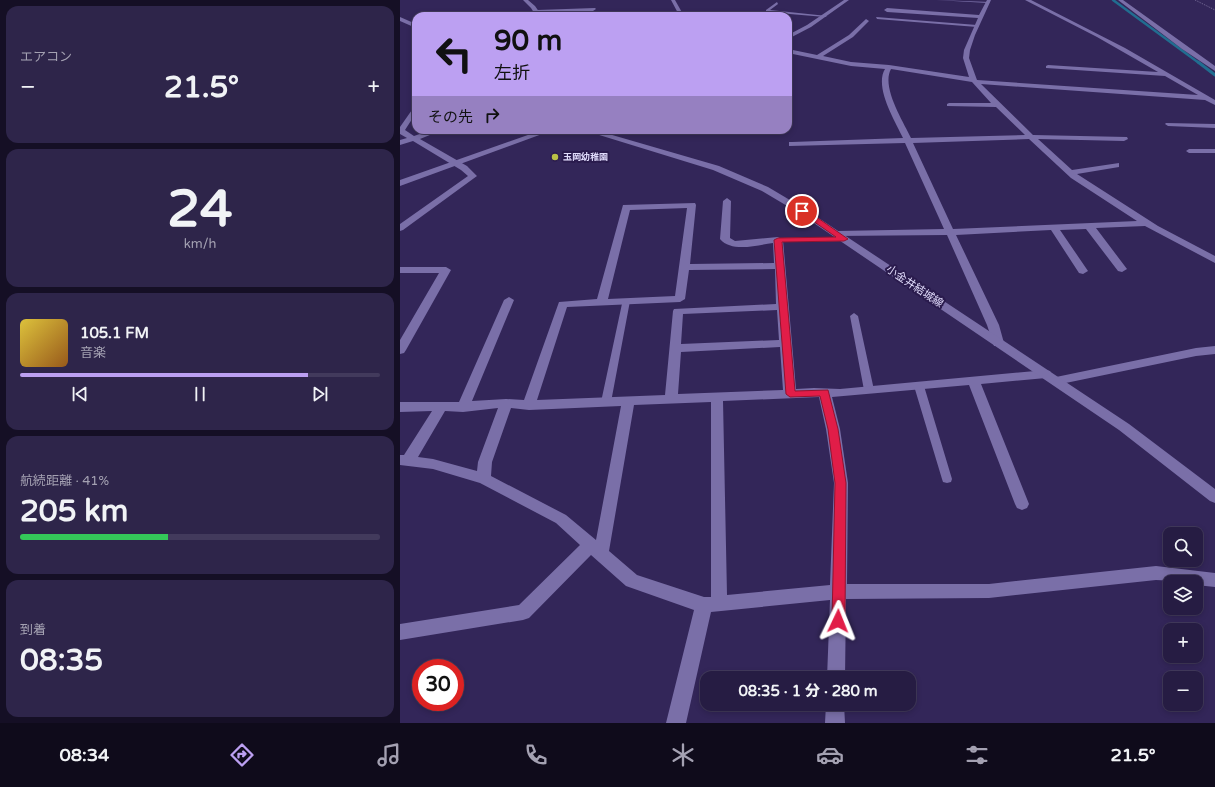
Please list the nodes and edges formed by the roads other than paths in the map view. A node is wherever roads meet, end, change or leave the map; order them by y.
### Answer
1 (525, 0) edge
2 (674, 0) edge
3 (848, 0) edge
4 (938, 0) edge
5 (1027, 0) edge
6 (1120, 0) edge
7 (989, 1) edge
8 (777, 4) dead end
9 (593, 9) dead end
10 (887, 10) dead end
11 (536, 12) edge
12 (560, 12) edge
13 (680, 12) edge
14 (779, 12) edge
15 (792, 13) edge
16 (825, 16) junction
17 (982, 17) junction
18 (877, 18) dead end
19 (400, 19) edge
20 (866, 21) dead end
21 (412, 24) edge
22 (977, 26) junction
23 (792, 35) edge
24 (835, 36) dead end
25 (847, 38) junction
26 (792, 52) edge
27 (818, 56) junction
28 (889, 67) junction
29 (1048, 68) dead end
30 (1215, 69) edge
31 (1167, 74) junction
32 (975, 81) junction
33 (1206, 98) junction
34 (1215, 103) edge
35 (998, 105) junction
36 (949, 106) dead end
37 (412, 114) edge
38 (1168, 124) dead end
39 (1215, 126) edge
40 (427, 134) edge
41 (539, 134) edge
42 (601, 134) edge
43 (1031, 137) junction
44 (414, 139) junction
45 (1124, 139) dead end
46 (908, 140) junction
47 (400, 143) edge
48 (792, 144) dead end
49 (1188, 151) dead end
50 (1215, 151) edge
51 (456, 163) junction
52 (1116, 165) dead end
53 (1070, 173) junction
54 (400, 182) edge
55 (727, 201) dead end
56 (1148, 223) junction
57 (1089, 226) junction
58 (1053, 227) junction
59 (400, 228) edge
60 (951, 232) junction
61 (841, 237) junction
62 (778, 240) junction
63 (1215, 260) edge
64 (780, 266) junction
65 (684, 267) junction
66 (1122, 269) dead end
67 (400, 270) edge
68 (1083, 271) dead end
69 (509, 300) dead end
70 (626, 301) junction
71 (602, 302) junction
72 (782, 307) junction
73 (854, 316) dead end
74 (786, 343) junction
75 (998, 343) junction
76 (675, 348) junction
77 (400, 350) edge
78 (1215, 350) edge
79 (1051, 378) junction
80 (974, 381) junction
81 (918, 386) junction
82 (869, 390) junction
83 (824, 392) junction
84 (790, 394) junction
85 (717, 397) junction
86 (671, 399) junction
87 (628, 401) junction
88 (606, 402) junction
89 (506, 403) junction
90 (530, 405) junction
91 (441, 407) junction
92 (464, 407) junction
93 (400, 408) edge
94 (404, 461) edge
95 (484, 479) junction
96 (947, 479) dead end
97 (1215, 497) edge
98 (1022, 504) dead end
99 (596, 550) junction
100 (1215, 580) edge
101 (839, 592) junction
102 (712, 605) junction
103 (400, 632) edge
104 (836, 671) edge
105 (835, 711) edge
106 (676, 723) edge
107 (835, 723) edge

1 - 11 street
2 - 13 street
3 - 16 street
4 - 7 lane
5 - 31 street
6 - 30 street
7 - 17 street
8 - 14 lane
9 - 12 street
10 - 17 street
15 - 16 lane
16 - 23 street
17 - 22 street
18 - 22 lane
19 - 21 street
20 - 25 street
22 - 32 street
24 - 25 street
25 - 27 street
26 - 27 street
27 - 28 street
28 - 32 street
28 - 46 street
29 - 31 street
31 - 33 street
32 - 33 street
32 - 35 street
33 - 34 street
35 - 36 street
35 - 43 street
37 - 44 street
38 - 39 lane
40 - 44 street
41 - 51 street
42 - 61 street, 小金井結城線
43 - 45 street
43 - 46 street
43 - 53 street
44 - 47 street
44 - 51 street
46 - 48 street
46 - 60 street
49 - 50 lane
51 - 54 street
51 - 59 street
52 - 53 street
53 - 56 street
55 - 62 street
56 - 57 street
56 - 63 street
57 - 58 street
57 - 66 street
58 - 60 street
58 - 68 street
60 - 61 street
60 - 75 street
61 - 62 lane
61 - 75 street, 小金井結城線
62 - 64 street
64 - 65 street
64 - 72 street
65 - 70 street
65 - 71 street
67 - 77 street
69 - 92 street
70 - 71 street
70 - 88 lane
71 - 90 street
72 - 74 street
72 - 76 street
73 - 82 lane
74 - 76 street
74 - 84 street
75 - 79 street, 小金井結城線
76 - 86 street
78 - 79 street
79 - 80 street
79 - 97 street, 小金井結城線
80 - 81 street
80 - 98 street
81 - 82 street
81 - 96 lane
82 - 83 street
83 - 84 street
83 - 101 street
84 - 85 street
85 - 86 street
85 - 102 street
86 - 87 street
87 - 88 street
87 - 99 street
88 - 90 street
89 - 90 street
89 - 92 street
89 - 95 street
91 - 92 street
91 - 93 street
91 - 94 street
94 - 95 street
95 - 99 street
99 - 102 street
99 - 103 street
100 - 101 street
101 - 102 street
101 - 104 street
102 - 106 street
105 - 107 street

